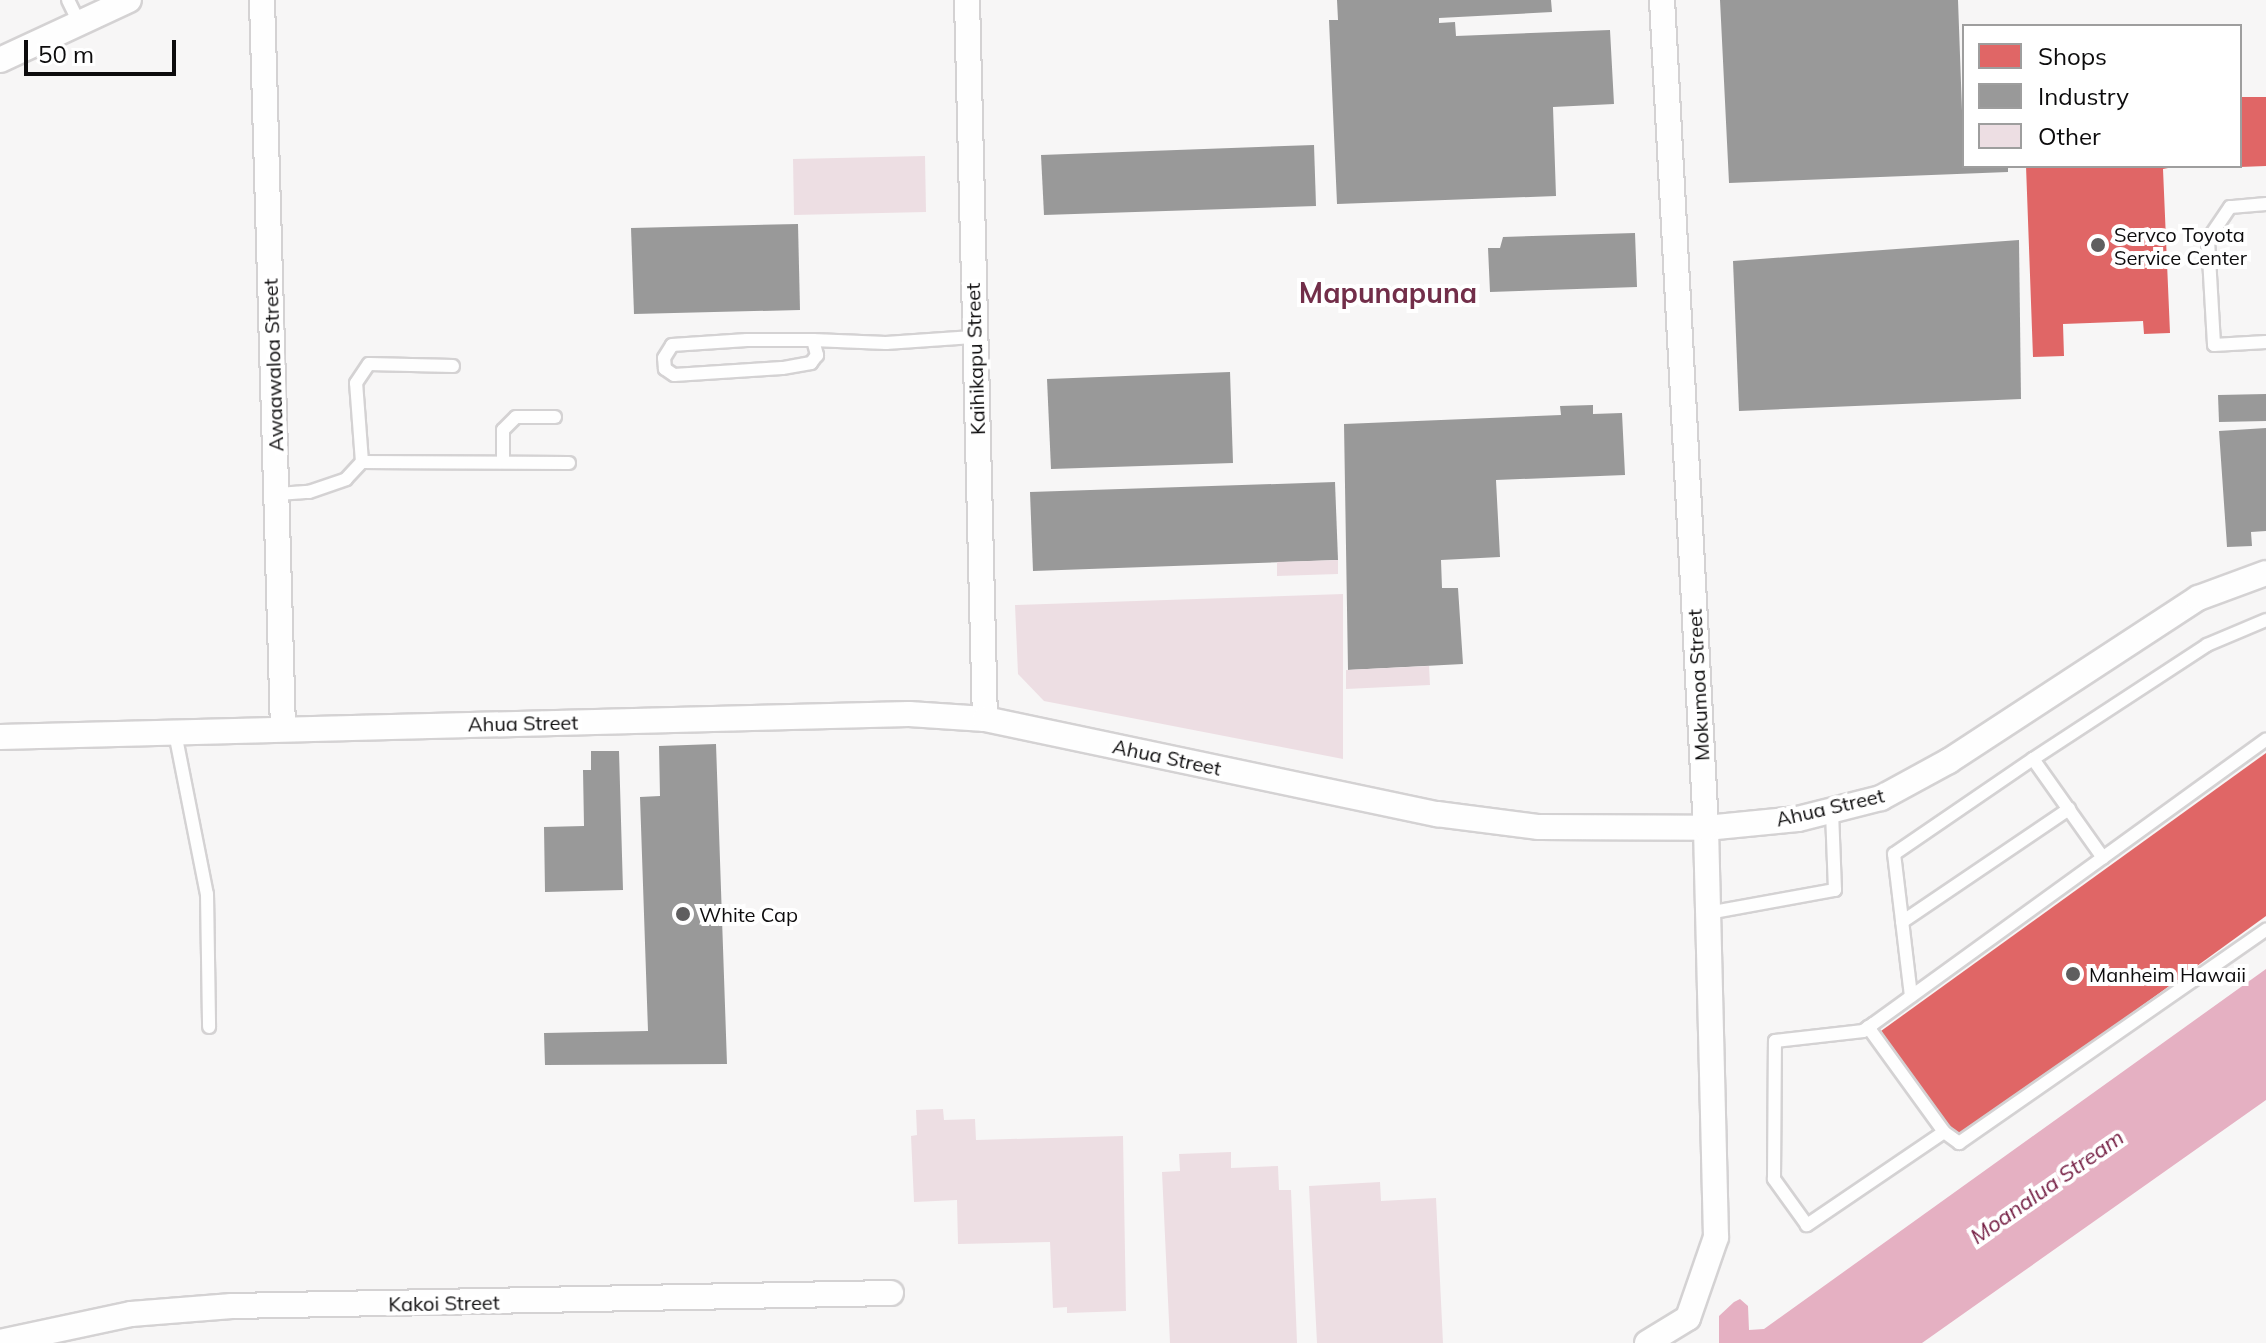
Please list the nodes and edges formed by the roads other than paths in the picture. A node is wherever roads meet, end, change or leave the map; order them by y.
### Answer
1 (68, 0) edge
2 (129, 0) edge
3 (262, 0) edge
4 (967, 0) edge
5 (1662, 0) edge
6 (79, 23) junction
7 (0, 60) edge
8 (2266, 204) edge
9 (973, 337) junction
10 (813, 340) junction
11 (2266, 342) edge
12 (453, 366) dead end
13 (555, 417) dead end
14 (362, 462) junction
15 (503, 462) junction
16 (569, 463) dead end
17 (278, 494) junction
18 (2266, 573) edge
19 (2266, 620) edge
20 (985, 719) junction
21 (283, 729) junction
22 (175, 733) junction
23 (0, 737) edge
24 (2266, 740) edge
25 (2033, 759) junction
26 (2069, 809) junction
27 (1832, 811) junction
28 (1706, 828) junction
29 (2103, 858) junction
30 (1708, 913) junction
31 (1902, 922) junction
32 (2266, 930) edge
33 (1911, 996) junction
34 (209, 1027) dead end
35 (1868, 1027) junction
36 (1944, 1132) junction
37 (891, 1293) dead end
38 (0, 1342) edge
39 (1647, 1343) edge

1 - 6 lane
2 - 6 street
3 - 17 street, Awaawaloa Street
4 - 9 street, Kaihikapu Street
5 - 28 street, Mokumoa Street
6 - 7 street
8 - 11 lane
9 - 10 lane
9 - 20 street, Kaihikapu Street
10 - 10 lane
12 - 14 lane
13 - 15 lane
14 - 15 lane
14 - 17 lane
15 - 16 lane
17 - 21 street, Awaawaloa Street
18 - 27 street, Ahua Street
19 - 25 lane
20 - 21 street, Ahua Street
20 - 28 street, Ahua Street
21 - 22 street, Ahua Street
22 - 23 street, Ahua Street
22 - 34 lane
24 - 29 lane
25 - 26 lane
25 - 31 lane
26 - 29 lane
26 - 31 lane
27 - 28 street, Ahua Street
27 - 30 lane
28 - 30 street, Mokumoa Street
29 - 33 lane
30 - 39 street, Mokumoa Street
31 - 33 lane
32 - 36 lane
33 - 35 lane
35 - 36 lane
35 - 36 lane
37 - 38 street, Kakoi Street

